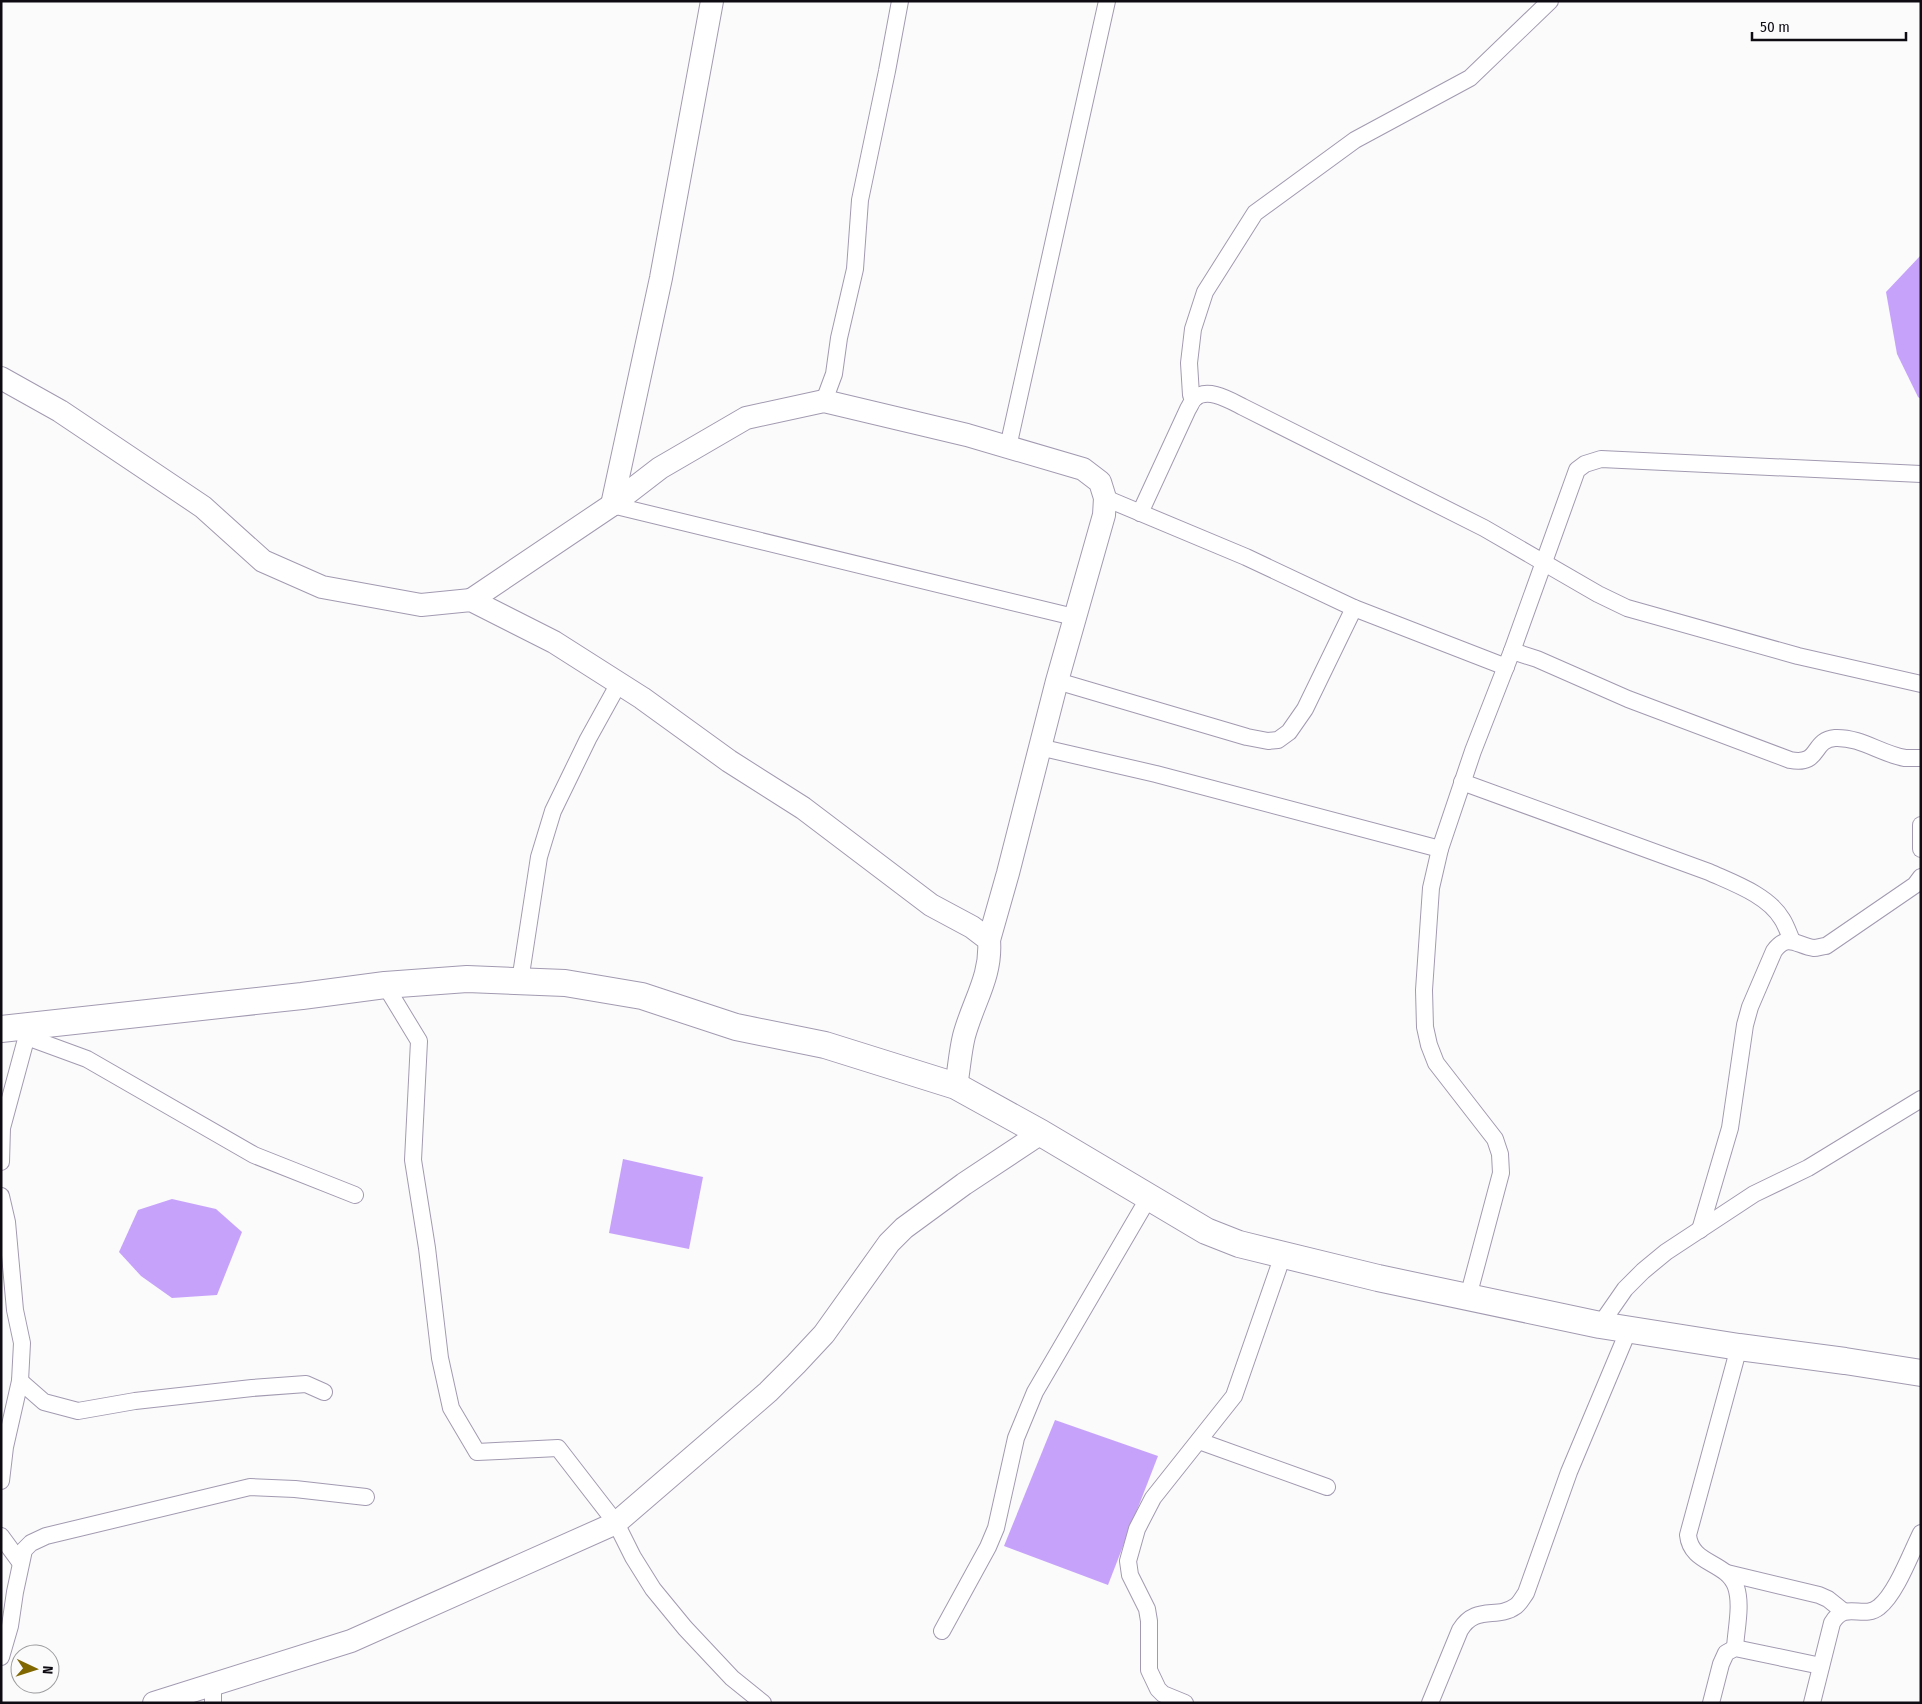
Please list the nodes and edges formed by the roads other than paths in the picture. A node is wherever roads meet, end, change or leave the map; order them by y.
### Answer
1 (712, 1) edge
2 (900, 1) edge
3 (1107, 1) edge
4 (1550, 1) edge
5 (1, 378) edge
6 (1195, 398) junction
7 (824, 401) junction
8 (1008, 447) junction
9 (1921, 474) edge
10 (1105, 498) junction
11 (612, 505) junction
12 (1140, 513) junction
13 (1543, 562) junction
14 (471, 600) junction
15 (1354, 608) junction
16 (1074, 617) junction
17 (1512, 651) junction
18 (1506, 667) junction
19 (1057, 681) junction
20 (619, 683) junction
21 (1921, 684) edge
22 (1039, 747) junction
23 (1921, 758) edge
24 (1462, 782) junction
25 (1921, 825) edge
26 (1440, 849) junction
27 (1921, 849) edge
28 (1921, 878) edge
29 (988, 940) junction
30 (1792, 941) junction
31 (520, 981) junction
32 (385, 985) junction
33 (1, 1029) edge
34 (28, 1032) junction
35 (956, 1086) junction
36 (1921, 1099) edge
37 (1041, 1133) junction
38 (1, 1162) edge
39 (355, 1195) dead end
40 (1, 1196) edge
41 (1149, 1197) junction
42 (1700, 1230) junction
43 (1282, 1255) junction
44 (1468, 1297) junction
45 (1600, 1325) junction
46 (1629, 1329) junction
47 (1739, 1347) junction
48 (1921, 1373) edge
49 (20, 1382) junction
50 (324, 1392) dead end
51 (1199, 1441) junction
52 (1, 1481) edge
53 (1328, 1487) dead end
54 (366, 1497) dead end
55 (616, 1523) junction
56 (1921, 1533) edge
57 (1, 1536) edge
58 (20, 1562) junction
59 (1727, 1573) junction
60 (1843, 1611) junction
61 (942, 1631) dead end
62 (1735, 1648) junction
63 (1, 1658) edge
64 (1821, 1666) junction
65 (213, 1694) edge
66 (154, 1703) edge
67 (763, 1703) edge
68 (1184, 1703) edge
69 (1430, 1703) edge
70 (1711, 1703) edge
71 (1812, 1703) edge

1 - 11 street
2 - 7 street
3 - 8 street
4 - 6 street
5 - 14 street
6 - 12 street
6 - 13 street
7 - 8 street
7 - 11 street
8 - 10 street
9 - 13 street
10 - 12 street
10 - 16 street
11 - 14 street
11 - 16 street
12 - 15 street
13 - 17 street
13 - 21 street
14 - 20 street
15 - 18 street
15 - 19 street
16 - 19 street
17 - 18 street
17 - 23 street
18 - 24 street
19 - 22 street
20 - 29 street
20 - 31 street
22 - 26 street
22 - 29 street
24 - 26 street
24 - 30 street
25 - 27 street
26 - 44 street
28 - 30 street
29 - 35 street
30 - 42 street
31 - 32 main road
31 - 35 main road
32 - 34 main road
32 - 55 street
33 - 34 main road
34 - 38 street
34 - 39 street
35 - 37 main road
36 - 42 street
37 - 41 main road
37 - 55 street
40 - 49 street
41 - 43 main road
41 - 61 street
42 - 45 street
43 - 44 main road
43 - 51 street
44 - 45 main road
45 - 46 main road
46 - 47 main road
46 - 69 street
47 - 48 main road
47 - 59 street
49 - 50 street
49 - 52 street
51 - 53 street
51 - 68 street
54 - 58 street
55 - 65 street
55 - 67 street
56 - 60 street
57 - 58 street
58 - 63 street
59 - 60 street
59 - 62 street
60 - 64 street
62 - 64 street
62 - 70 street
64 - 71 street
65 - 66 street

